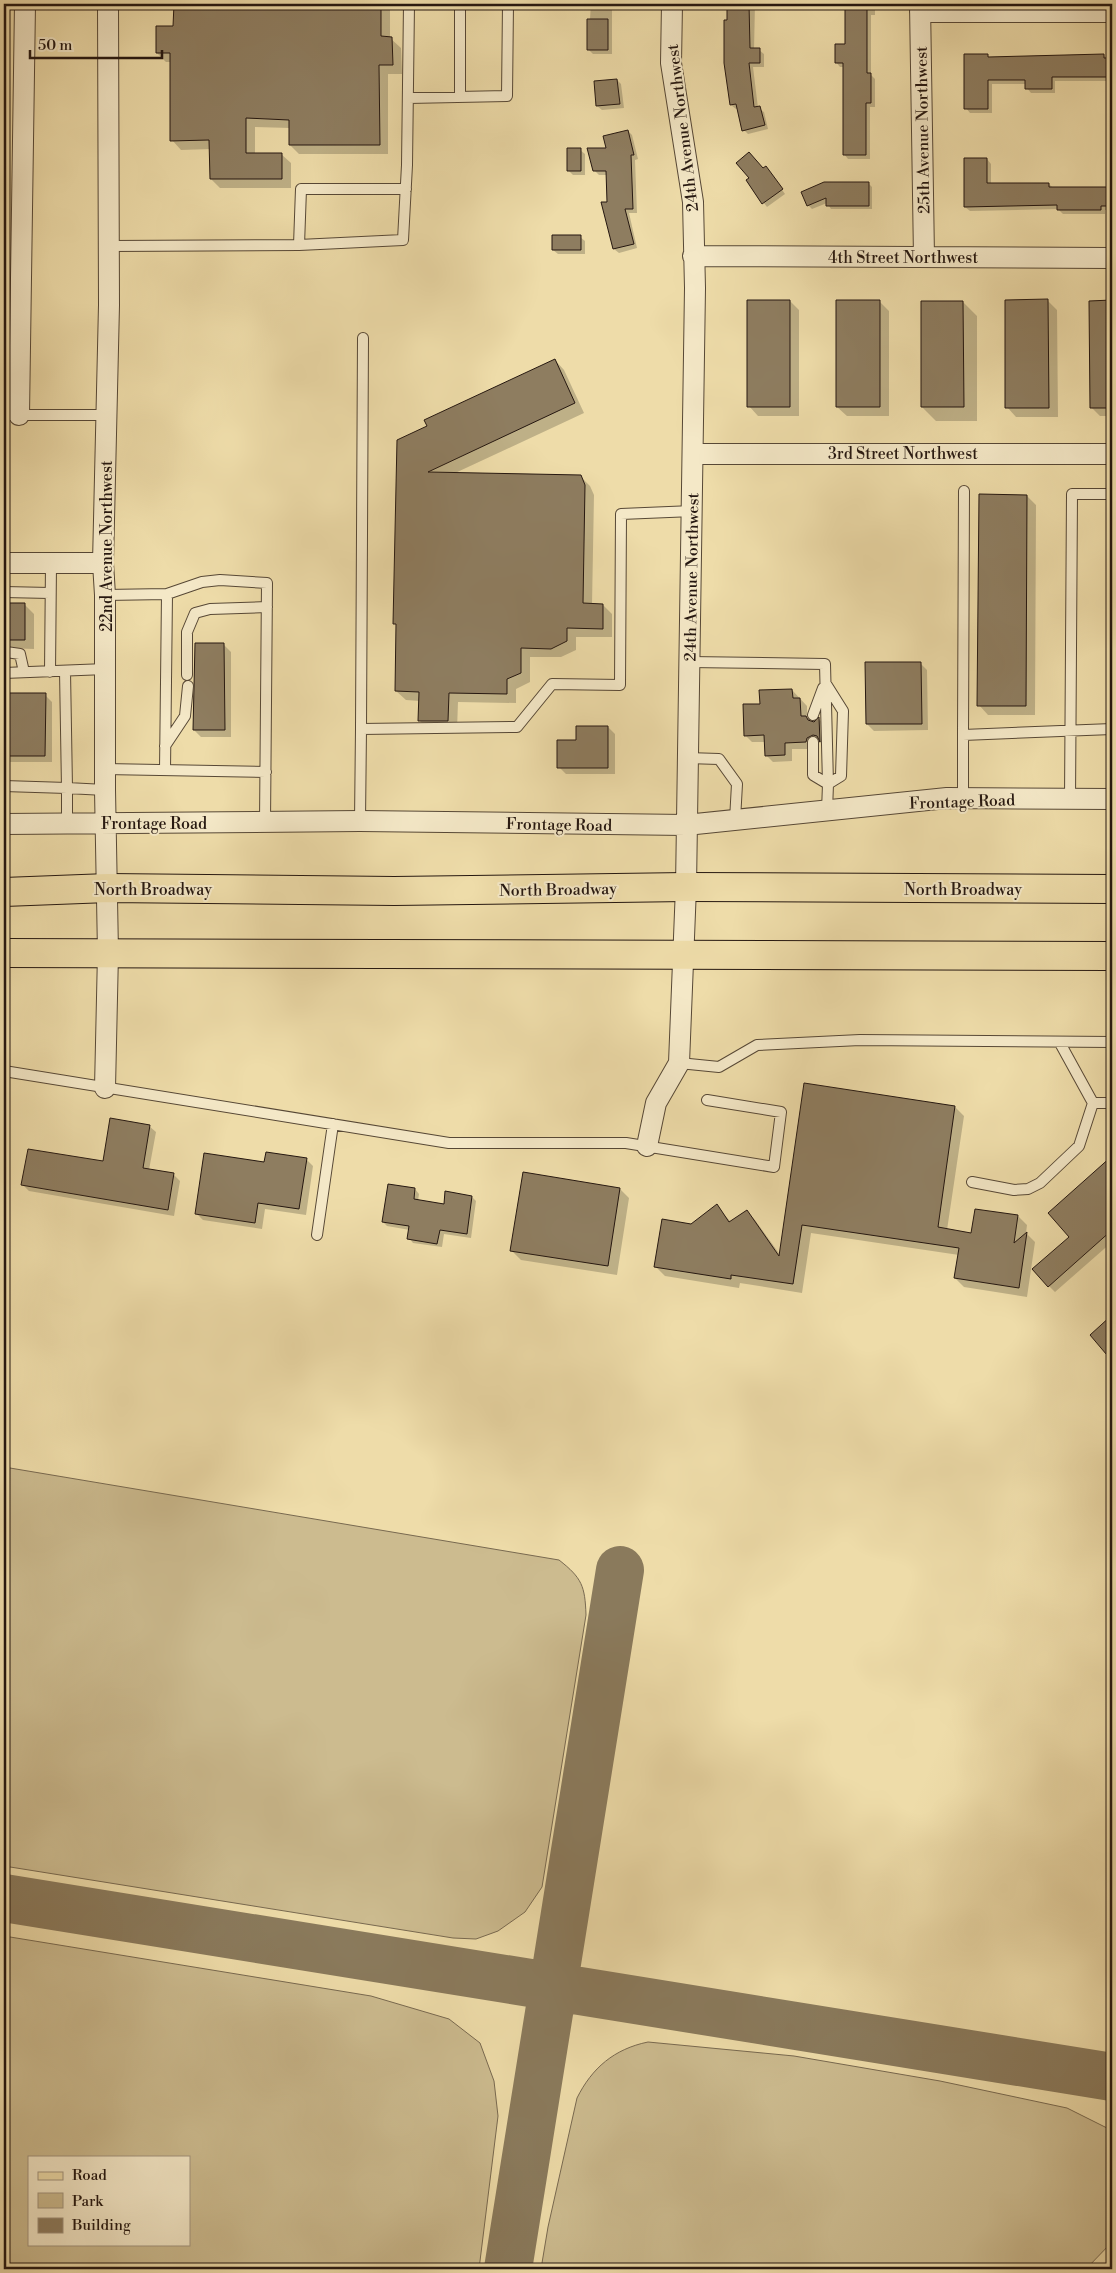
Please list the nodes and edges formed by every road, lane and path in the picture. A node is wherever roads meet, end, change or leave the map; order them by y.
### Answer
1 (25, 4) edge
2 (108, 4) edge
3 (409, 4) edge
4 (460, 4) edge
5 (508, 4) edge
6 (672, 4) edge
7 (920, 8) edge
8 (1112, 12) edge
9 (460, 97) junction
10 (408, 98) junction
11 (406, 189) junction
12 (299, 245) junction
13 (109, 246) junction
14 (693, 256) junction
15 (924, 257) junction
16 (1112, 258) edge
17 (363, 338) dead end
18 (11, 415) edge
19 (106, 415) junction
20 (693, 454) junction
21 (1112, 454) edge
22 (964, 492) dead end
23 (1112, 494) edge
24 (693, 512) junction
25 (103, 563) junction
26 (4, 564) edge
27 (51, 564) junction
28 (4, 592) edge
29 (50, 593) junction
30 (167, 594) junction
31 (106, 595) junction
32 (267, 607) junction
33 (6, 652) dead end
34 (689, 662) junction
35 (106, 669) junction
36 (65, 670) junction
37 (24, 672) junction
38 (50, 672) junction
39 (4, 673) edge
40 (187, 675) dead end
41 (825, 683) junction
42 (188, 686) dead end
43 (813, 715) dead end
44 (361, 729) junction
45 (1112, 729) edge
46 (1071, 731) junction
47 (963, 735) junction
48 (813, 742) dead end
49 (165, 746) junction
50 (688, 758) junction
51 (106, 769) junction
52 (165, 770) junction
53 (266, 772) junction
54 (828, 784) junction
55 (4, 786) edge
56 (67, 788) junction
57 (105, 790) junction
58 (963, 798) junction
59 (1112, 799) edge
60 (1070, 800) junction
61 (827, 810) junction
62 (735, 820) junction
63 (360, 821) junction
64 (106, 823) junction
65 (266, 823) junction
66 (4, 824) edge
67 (67, 824) junction
68 (686, 826) junction
69 (686, 887) junction
70 (108, 888) junction
71 (1112, 889) edge
72 (4, 892) edge
73 (4, 953) edge
74 (108, 954) junction
75 (683, 955) junction
76 (1112, 956) edge
77 (1112, 1042) edge
78 (1060, 1043) junction
79 (679, 1063) junction
80 (4, 1071) edge
81 (106, 1088) junction
82 (707, 1100) dead end
83 (1093, 1103) junction
84 (1112, 1103) edge
85 (333, 1124) junction
86 (648, 1146) junction
87 (972, 1182) dead end
88 (317, 1235) dead end

1 - 18 street
2 - 13 street, 22nd Avenue Northwest
3 - 10 lane
4 - 9 lane
5 - 9 lane
6 - 14 street, 24th Avenue Northwest
7 - 8 street
7 - 15 street, 25th Avenue Northwest
9 - 10 lane
10 - 11 lane
11 - 12 lane
11 - 12 lane
12 - 13 lane
13 - 19 street, 22nd Avenue Northwest
14 - 15 street, 4th Street Northwest
14 - 20 street, 24th Avenue Northwest
15 - 16 street, 4th Street Northwest
17 - 44 lane
18 - 19 lane
19 - 25 street, 22nd Avenue Northwest
20 - 21 street, 3rd Street Northwest
20 - 24 street, 24th Avenue Northwest
22 - 47 lane
23 - 46 lane
24 - 34 street, 24th Avenue Northwest
24 - 44 lane
25 - 27 street
25 - 31 street, 22nd Avenue Northwest
26 - 27 street
27 - 29 lane
28 - 29 lane
29 - 38 lane
30 - 31 lane
30 - 32 lane
30 - 49 lane
31 - 35 street, 22nd Avenue Northwest
32 - 40 lane
32 - 53 lane
33 - 37 lane
34 - 41 lane
34 - 50 street, 24th Avenue Northwest
35 - 36 lane
35 - 51 street, 22nd Avenue Northwest
36 - 38 lane
36 - 56 lane
37 - 38 lane
37 - 39 lane
41 - 43 lane
41 - 54 lane
41 - 54 lane
42 - 49 lane
44 - 63 lane
45 - 46 lane
46 - 47 lane
46 - 60 lane
47 - 58 lane
48 - 54 lane
49 - 52 lane
50 - 62 lane
50 - 68 street, 24th Avenue Northwest
51 - 52 lane
51 - 57 street, 22nd Avenue Northwest
52 - 53 lane
53 - 65 lane
54 - 61 lane
55 - 56 lane
56 - 57 lane
56 - 67 lane
57 - 64 street, 22nd Avenue Northwest
58 - 60 street, Frontage Road
58 - 61 street, Frontage Road
59 - 60 street, Frontage Road
61 - 62 street, Frontage Road
62 - 68 street, Frontage Road
63 - 65 street, Frontage Road
63 - 68 street, Frontage Road
64 - 65 street, Frontage Road
64 - 67 street, Frontage Road
64 - 70 street, 22nd Avenue Northwest
66 - 67 street, Frontage Road
68 - 69 street, 24th Avenue Northwest
69 - 70 main road, North Broadway
69 - 71 main road, North Broadway
69 - 75 street, 24th Avenue Northwest
70 - 72 main road, North Broadway
70 - 74 street, 22nd Avenue Northwest
73 - 74 main road
74 - 75 main road
74 - 81 street, 22nd Avenue Northwest
75 - 76 main road
75 - 79 street, 24th Avenue Northwest
77 - 78 lane
78 - 79 lane
78 - 83 lane
79 - 86 street, 24th Avenue Northwest
80 - 81 lane
81 - 85 lane
82 - 86 lane
83 - 84 lane
83 - 87 lane
85 - 86 lane
85 - 88 lane

